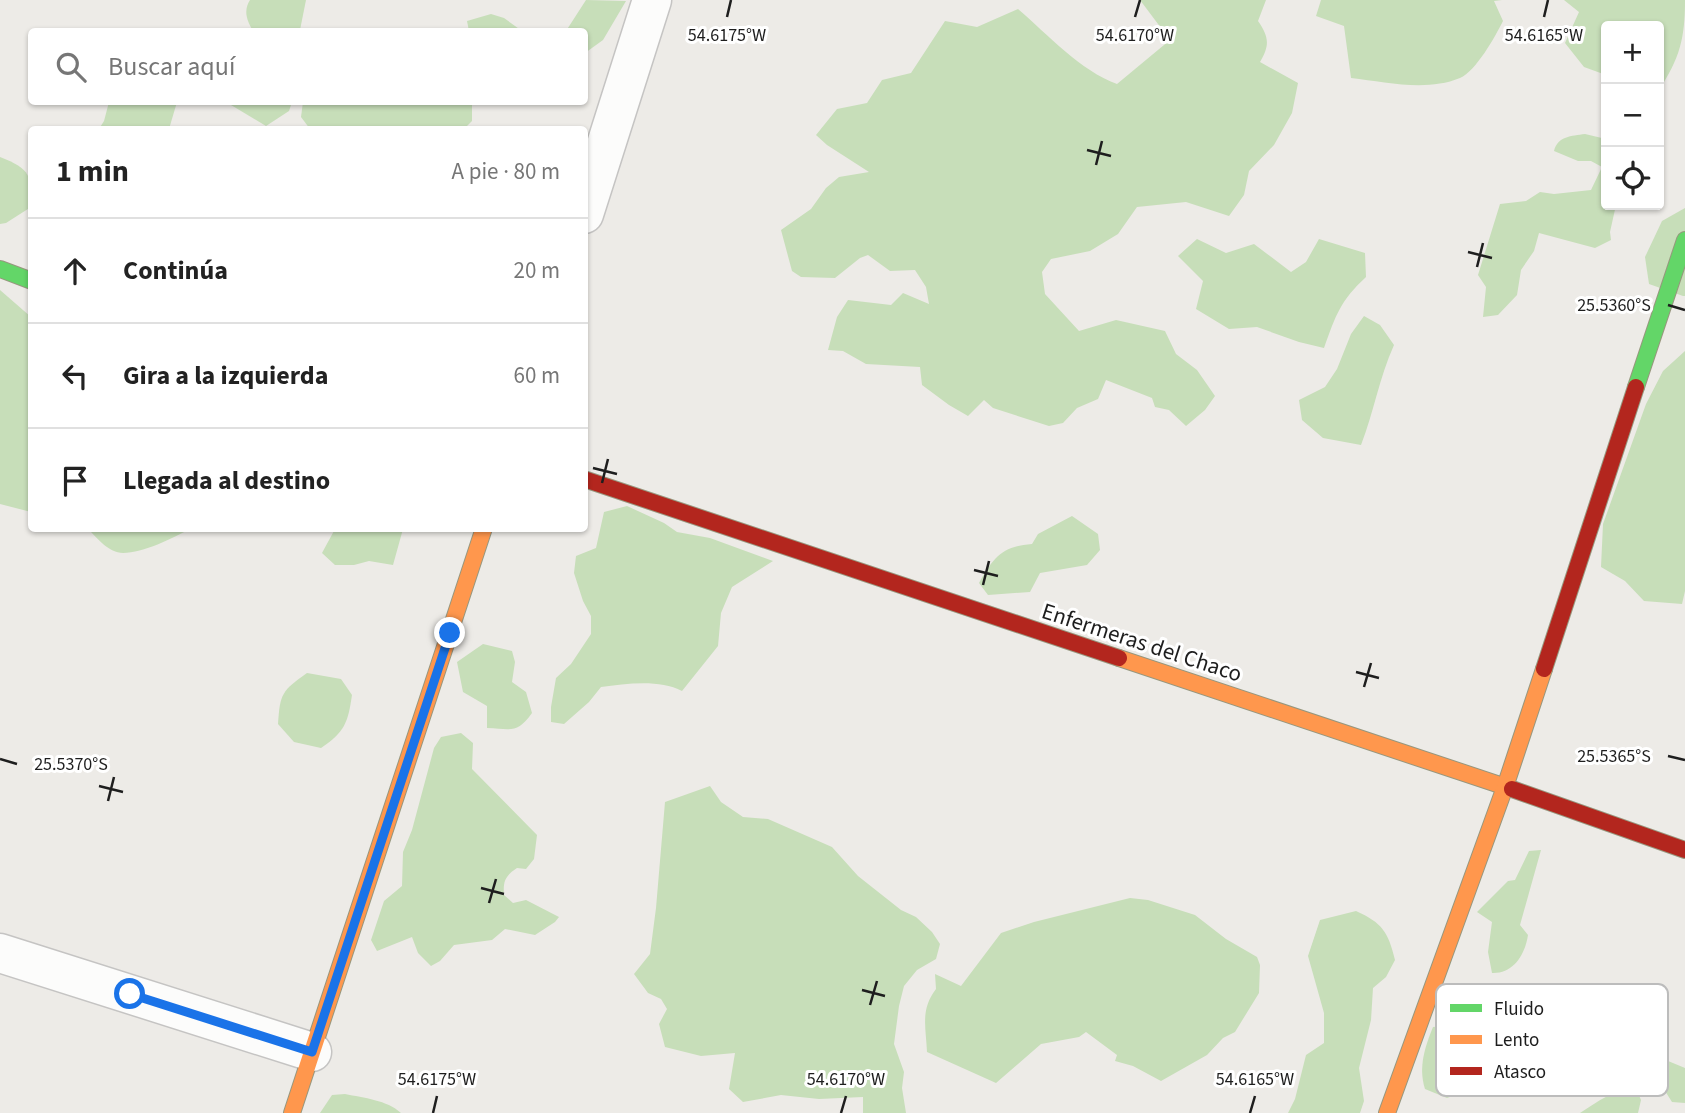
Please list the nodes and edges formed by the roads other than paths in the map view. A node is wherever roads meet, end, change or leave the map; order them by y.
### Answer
1 (652, 0) edge
2 (588, 201) edge
3 (1685, 240) edge
4 (0, 269) edge
5 (28, 280) edge
6 (588, 480) edge
7 (483, 532) edge
8 (1505, 787) junction
9 (1685, 850) edge
10 (0, 953) edge
11 (312, 1052) junction
12 (292, 1113) edge
13 (1387, 1113) edge

1 - 2 street
3 - 8 street
4 - 5 street
6 - 8 street, Enfermeras del Chaco
7 - 11 street
8 - 9 street, Enfermeras del Chaco
8 - 13 street
10 - 11 street
11 - 12 street

